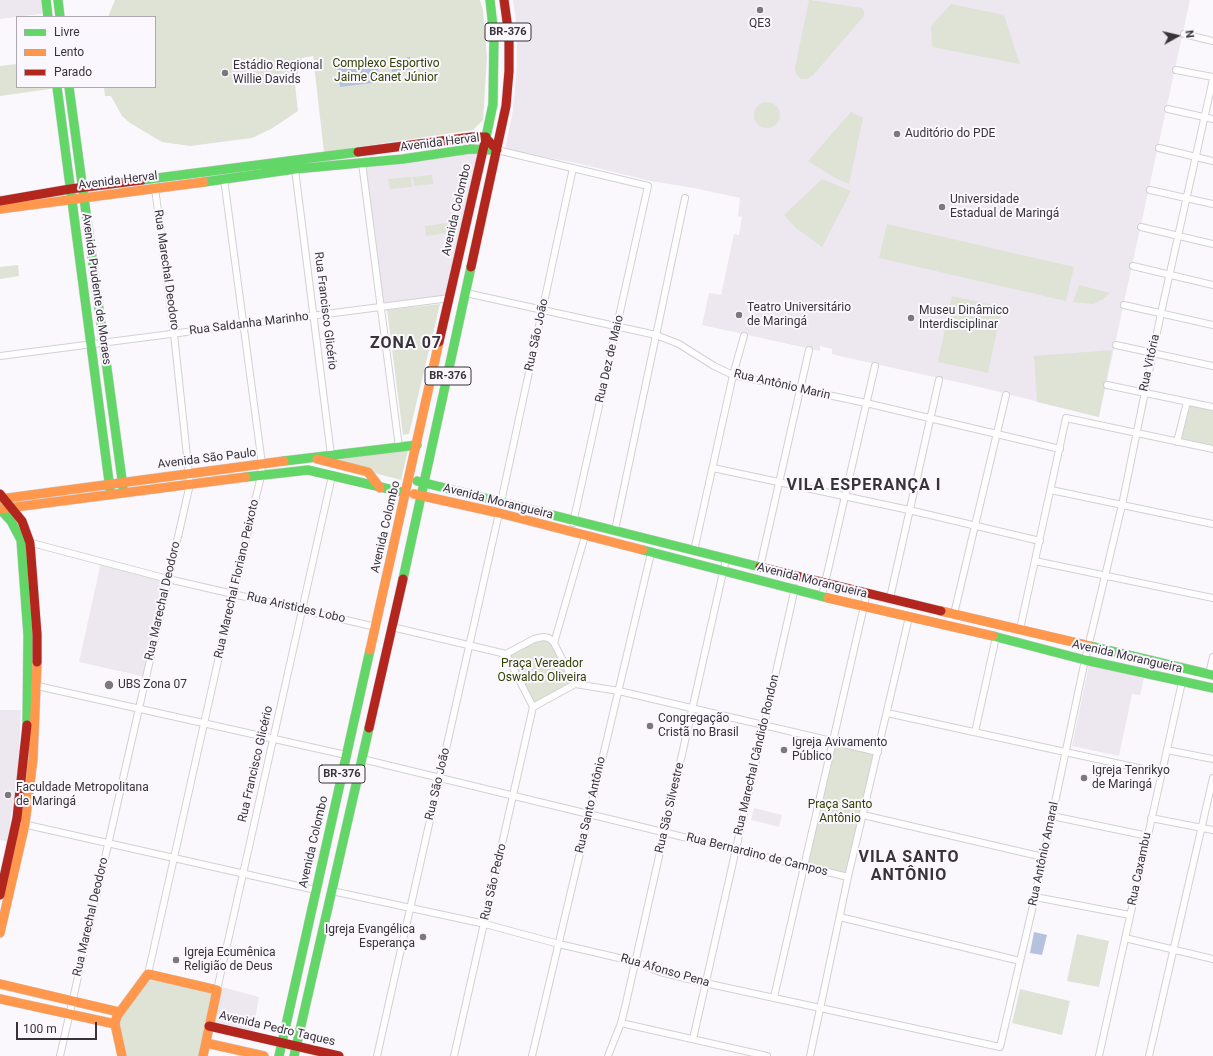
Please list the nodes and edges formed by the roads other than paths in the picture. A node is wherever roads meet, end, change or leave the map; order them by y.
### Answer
1 (46, 0) edge
2 (58, 0) edge
3 (490, 0) edge
4 (504, 0) edge
5 (48, 16) edge
6 (60, 16) edge
7 (1184, 34) dead end
8 (1213, 41) edge
9 (1176, 70) dead end
10 (1213, 78) edge
11 (57, 88) edge
12 (69, 88) edge
13 (1168, 109) dead end
14 (1204, 117) junction
15 (1213, 119) edge
16 (485, 137) junction
17 (413, 146) junction
18 (1159, 148) dead end
19 (483, 149) junction
20 (497, 150) junction
21 (1196, 157) junction
22 (403, 159) junction
23 (1213, 161) edge
24 (362, 163) junction
25 (245, 167) junction
26 (573, 168) junction
27 (295, 169) junction
28 (170, 177) junction
29 (238, 177) junction
30 (224, 179) junction
31 (132, 183) junction
32 (185, 185) junction
33 (155, 188) junction
34 (70, 189) junction
35 (1150, 190) dead end
36 (82, 193) junction
37 (121, 194) junction
38 (685, 198) dead end
39 (1186, 198) junction
40 (11, 199) junction
41 (72, 199) junction
42 (0, 201) edge
43 (1213, 204) edge
44 (20, 206) junction
45 (0, 209) edge
46 (1142, 227) dead end
47 (1178, 236) junction
48 (1213, 244) edge
49 (460, 256) junction
50 (474, 259) junction
51 (457, 266) junction
52 (1133, 266) dead end
53 (471, 269) junction
54 (1170, 275) junction
55 (1213, 285) edge
56 (466, 293) junction
57 (450, 298) junction
58 (1124, 305) dead end
59 (381, 307) junction
60 (543, 310) junction
61 (1161, 313) junction
62 (313, 316) junction
63 (244, 325) junction
64 (1213, 325) edge
65 (617, 327) junction
66 (174, 334) junction
67 (656, 335) junction
68 (744, 336) dead end
69 (105, 343) junction
70 (92, 344) junction
71 (1116, 345) dead end
72 (809, 350) dead end
73 (1153, 353) junction
74 (0, 356) edge
75 (875, 366) dead end
76 (1213, 366) edge
77 (733, 375) junction
78 (939, 380) dead end
79 (1107, 385) dead end
80 (800, 389) junction
81 (1144, 392) junction
82 (1006, 395) dead end
83 (428, 396) junction
84 (442, 399) junction
85 (1187, 402) junction
86 (866, 404) junction
87 (1213, 407) edge
88 (930, 418) junction
89 (996, 433) junction
90 (1135, 434) junction
91 (1178, 442) junction
92 (433, 444) junction
93 (417, 445) junction
94 (399, 447) junction
95 (1060, 448) junction
96 (1213, 449) edge
97 (330, 455) junction
98 (312, 457) junction
99 (262, 464) junction
100 (713, 468) junction
101 (190, 473) junction
102 (261, 476) junction
103 (332, 476) junction
104 (409, 480) junction
105 (122, 482) junction
106 (779, 482) junction
107 (109, 483) junction
108 (424, 483) junction
109 (190, 484) junction
110 (380, 488) junction
111 (1051, 490) junction
112 (124, 492) junction
113 (406, 493) junction
114 (110, 494) junction
115 (421, 496) junction
116 (845, 496) junction
117 (1, 497) edge
118 (501, 502) junction
119 (1122, 505) junction
120 (10, 508) junction
121 (0, 509) edge
122 (909, 510) junction
123 (499, 513) junction
124 (574, 520) junction
125 (1213, 524) edge
126 (974, 526) junction
127 (615, 530) junction
128 (571, 533) junction
129 (585, 536) junction
130 (21, 540) junction
131 (1040, 541) junction
132 (30, 543) junction
133 (694, 551) junction
134 (651, 553) junction
135 (726, 559) junction
136 (391, 560) junction
137 (1035, 561) junction
138 (407, 563) junction
139 (760, 567) junction
140 (723, 571) junction
141 (1106, 576) junction
142 (168, 580) junction
143 (825, 583) junction
144 (795, 588) junction
145 (867, 593) junction
146 (233, 594) junction
147 (822, 596) junction
148 (890, 598) junction
149 (1213, 598) edge
150 (864, 607) junction
151 (302, 610) junction
152 (954, 614) junction
153 (32, 617) junction
154 (909, 617) junction
155 (376, 627) junction
156 (392, 627) junction
157 (1020, 630) junction
158 (996, 637) junction
159 (554, 643) junction
160 (469, 646) junction
161 (1089, 647) junction
162 (506, 654) junction
163 (1213, 657) edge
164 (1085, 660) junction
165 (1208, 676) edge
166 (1182, 682) junction
167 (576, 684) junction
168 (32, 685) junction
169 (1213, 688) edge
170 (619, 690) junction
171 (360, 698) junction
172 (533, 707) junction
173 (139, 708) junction
174 (692, 708) junction
175 (371, 713) junction
176 (887, 713) junction
177 (204, 723) junction
178 (764, 724) junction
179 (975, 732) junction
180 (274, 739) junction
181 (833, 742) junction
182 (1167, 750) junction
183 (878, 752) junction
184 (1066, 752) junction
185 (346, 755) junction
186 (1213, 758) edge
187 (362, 759) junction
188 (1161, 773) junction
189 (439, 778) junction
190 (1213, 778) edge
191 (513, 796) junction
192 (589, 814) junction
193 (863, 815) junction
194 (1052, 816) junction
195 (1151, 818) junction
196 (20, 823) junction
197 (1202, 828) junction
198 (1213, 830) edge
199 (664, 833) junction
200 (329, 834) junction
201 (1148, 836) junction
202 (108, 844) junction
203 (342, 847) junction
204 (736, 850) junction
205 (1043, 857) junction
206 (174, 858) junction
207 (804, 867) junction
208 (243, 874) junction
209 (848, 877) junction
210 (316, 890) junction
211 (332, 891) junction
212 (0, 895) edge
213 (1035, 897) junction
214 (410, 907) junction
215 (1130, 915) junction
216 (840, 917) junction
217 (484, 924) junction
218 (0, 933) edge
219 (1125, 938) junction
220 (559, 944) junction
221 (1174, 949) junction
222 (1213, 959) edge
223 (1020, 960) junction
224 (636, 962) junction
225 (148, 974) junction
226 (705, 983) junction
227 (0, 984) edge
228 (217, 990) junction
229 (774, 997) junction
230 (0, 999) edge
231 (72, 1000) junction
232 (820, 1008) junction
233 (119, 1012) junction
234 (69, 1013) junction
235 (621, 1023) junction
236 (116, 1024) junction
237 (209, 1026) junction
238 (693, 1039) junction
239 (206, 1043) junction
240 (282, 1043) junction
241 (297, 1046) junction
242 (1000, 1047) joint
243 (60, 1056) edge
244 (122, 1056) edge
245 (203, 1056) edge
246 (264, 1056) edge
247 (279, 1056) edge
248 (294, 1056) edge
249 (339, 1056) edge
250 (377, 1056) edge
251 (454, 1056) edge
252 (532, 1056) edge
253 (608, 1056) edge
254 (767, 1056) edge
255 (810, 1056) edge
256 (1099, 1056) edge
257 (1149, 1056) edge

1 - 5 main road
2 - 6 main road
3 - 16 main road, Avenida Colombo / BR-376
4 - 20 main road, BR-376
7 - 8 street
9 - 10 street
10 - 14 street, Rua Vitória
11 - 34 main road, Avenida Prudente de Moraes
12 - 36 main road, Avenida Prudente de Moraes
13 - 14 street
14 - 15 street
14 - 21 street, Rua Vitória
16 - 17 main road, Avenida Herval
16 - 19 main road, Avenida Colombo / BR-376
16 - 20 main road, Avenida Herval
17 - 22 main road
17 - 25 main road, Avenida Herval
18 - 21 street
19 - 20 main road, Avenida Herval
19 - 22 main road, Avenida Herval
19 - 49 main road, Avenida Colombo / BR-376
20 - 26 street
20 - 50 main road, BR-376
21 - 23 street
21 - 39 street, Rua Vitória
22 - 24 main road, Avenida Herval
24 - 27 main road, Avenida Herval
24 - 59 street
25 - 28 main road, Avenida Herval
25 - 29 main road
26 - 60 street, Rua São João
26 - 65 street, Rua Dez de Maio
27 - 29 main road, Avenida Herval
27 - 62 street, Rua Francisco Glicério
28 - 31 main road, Avenida Herval
28 - 32 main road
29 - 30 main road, Avenida Herval
30 - 32 main road, Avenida Herval
30 - 63 street, Rua Marechal Floriano Peixoto
31 - 36 main road, Avenida Herval
31 - 37 main road
32 - 33 main road, Avenida Herval
33 - 37 main road, Avenida Herval
33 - 66 street, Rua Marechal Deodoro
34 - 36 main road, Avenida Herval
34 - 40 main road, Avenida Herval
34 - 41 main road, Avenida Prudente de Moraes
35 - 39 street
36 - 37 main road, Avenida Herval
36 - 41 main road, Avenida Herval
36 - 69 main road, Avenida Prudente de Moraes
38 - 67 street
39 - 43 street
39 - 47 street, Rua Vitória
40 - 42 main road, Avenida Herval
40 - 44 main road
41 - 44 main road, Avenida Herval
41 - 70 main road, Avenida Prudente de Moraes
44 - 45 main road, Avenida Herval
46 - 47 street
47 - 48 street
47 - 54 street, Rua Vitória
49 - 50 main road
49 - 51 main road, Avenida Colombo / BR-376
50 - 53 main road, BR-376
51 - 53 main road
51 - 57 main road, Avenida Colombo / BR-376
52 - 54 street
53 - 56 main road, BR-376
54 - 55 street
54 - 61 street, Rua Vitória
56 - 60 street, Rua Antônio Marin
56 - 84 main road, BR-376
57 - 59 street, Rua Saldanha Marinho
57 - 83 main road, Avenida Colombo / BR-376
58 - 61 street
59 - 62 street, Rua Saldanha Marinho
59 - 94 street
60 - 65 street, Rua Antônio Marin
60 - 118 street, Rua São João
61 - 64 street
61 - 73 street, Rua Vitória
62 - 63 street, Rua Saldanha Marinho
62 - 97 street, Rua Francisco Glicério
63 - 66 street, Rua Saldanha Marinho
63 - 99 street, Rua Marechal Floriano Peixoto
65 - 67 street, Rua Antônio Marin
65 - 124 street, Rua Dez de Maio
66 - 69 street, Rua Saldanha Marinho
66 - 101 street, Rua Marechal Deodoro
67 - 77 street, Rua Antônio Marin
67 - 127 street
68 - 77 street
69 - 70 street, Rua Saldanha Marinho
69 - 105 main road, Avenida Prudente de Moraes
70 - 74 street, Rua Saldanha Marinho
70 - 107 main road, Avenida Prudente de Moraes
71 - 73 street
72 - 80 street
73 - 76 street
73 - 81 street, Rua Vitória
75 - 86 street
77 - 80 street, Rua Antônio Marin
77 - 100 street
78 - 88 street
79 - 81 street
80 - 86 street, Rua Antônio Marin
80 - 106 street
81 - 85 street
81 - 90 street, Rua Vitória
82 - 89 street
83 - 84 main road
83 - 93 main road, Avenida Colombo / BR-376
84 - 92 main road, BR-376
85 - 87 street
85 - 91 street
86 - 88 street, Rua Antônio Marin
86 - 116 street
88 - 89 street, Rua Antônio Marin
88 - 122 street
89 - 95 street, Rua Antônio Marin
89 - 126 street
90 - 91 street
90 - 95 street
90 - 119 street, Rua Vitória
91 - 96 street
92 - 93 main road, Avenida São Paulo
92 - 108 main road, BR-376
93 - 94 main road, Avenida São Paulo
93 - 104 main road, Avenida Colombo / BR-376
94 - 97 main road, Avenida São Paulo
95 - 111 street
97 - 98 main road, Avenida São Paulo
98 - 99 main road, Avenida São Paulo
98 - 110 main road
99 - 101 main road, Avenida São Paulo
99 - 102 street, Rua Marechal Floriano Peixoto
100 - 106 street
100 - 133 street
101 - 105 main road, Avenida São Paulo
101 - 109 street, Rua Marechal Deodoro
102 - 103 main road, Avenida São Paulo
102 - 109 main road, Avenida São Paulo
102 - 146 street, Rua Marechal Floriano Peixoto
103 - 110 main road, Avenida São Paulo
103 - 151 street, Rua Francisco Glicério
104 - 108 main road, Avenida Morangueira
104 - 113 main road, Avenida Colombo / BR-376
105 - 107 main road, Avenida São Paulo
105 - 112 main road, Avenida Prudente de Moraes
106 - 116 street
106 - 139 street
107 - 114 main road, Avenida Prudente de Moraes
107 - 117 main road, Avenida São Paulo
108 - 115 main road, BR-376
108 - 118 main road, Avenida Morangueira
109 - 112 main road, Avenida São Paulo
109 - 142 street, Rua Marechal Deodoro
110 - 113 main road, Avenida São Paulo
111 - 119 street
111 - 131 street
112 - 114 main road, Avenida São Paulo
113 - 115 main road, Avenida Morangueira
113 - 136 main road, Avenida Colombo / BR-376
114 - 120 main road, Avenida São Paulo
115 - 123 main road, Avenida Morangueira
115 - 138 main road, BR-376
116 - 122 street
116 - 143 street
117 - 120 main road
118 - 124 main road, Avenida Morangueira
119 - 125 street
119 - 141 street, Rua Vitória
120 - 121 main road, Avenida São Paulo
120 - 132 main road
121 - 130 main road
122 - 126 street
122 - 148 street
123 - 128 main road, Avenida Morangueira
123 - 160 street, Rua São João
124 - 127 main road, Avenida Morangueira
124 - 128 street, Rua Dez de Maio
126 - 131 street
126 - 152 street
127 - 133 main road, Avenida Morangueira
128 - 129 main road, Avenida Morangueira
129 - 134 main road, Avenida Morangueira
129 - 159 street
130 - 132 street, Rua Aristides Lobo
130 - 153 main road
131 - 137 street
132 - 142 street, Rua Aristides Lobo
132 - 153 main road
133 - 135 main road, Avenida Morangueira
134 - 140 main road, Avenida Morangueira
134 - 170 street, Rua Santo Antônio
135 - 139 main road, Avenida Morangueira
135 - 140 street, Rua São Silvestre
136 - 138 main road
136 - 155 main road, Avenida Colombo / BR-376
137 - 141 street
137 - 157 street
138 - 156 main road, BR-376
139 - 143 main road, Avenida Morangueira
140 - 144 main road, Avenida Morangueira
140 - 174 street, Rua São Silvestre
141 - 149 street
141 - 161 street, Rua Vitória
142 - 146 street, Rua Aristides Lobo
142 - 173 street, Rua Marechal Deodoro
143 - 145 main road, Avenida Morangueira
143 - 147 street
144 - 147 main road, Avenida Morangueira
144 - 178 street, Rua Marechal Cândido Rondon
145 - 148 main road, Avenida Morangueira
145 - 150 street
146 - 151 street, Rua Aristides Lobo
146 - 177 street, Rua Marechal Floriano Peixoto
147 - 150 main road, Avenida Morangueira
148 - 152 main road, Avenida Morangueira
150 - 154 main road, Avenida Morangueira
150 - 181 street
151 - 155 street, Rua Aristides Lobo
151 - 180 street, Rua Francisco Glicério
152 - 157 main road, Avenida Morangueira
153 - 168 main road
154 - 158 main road, Avenida Morangueira
154 - 176 street
155 - 171 main road, Avenida Colombo / BR-376
156 - 160 street
156 - 175 main road, BR-376
157 - 161 main road, Avenida Morangueira
158 - 164 main road, Avenida Morangueira
158 - 179 street
159 - 162 street
159 - 167 street
160 - 162 street
160 - 189 street, Rua São João
161 - 164 street, Rua Vitória
161 - 165 main road, Avenida Morangueira
162 - 172 street
163 - 165 street
164 - 166 main road, Avenida Morangueira
164 - 184 street, Rua Antônio Amaral
166 - 169 main road, Avenida Morangueira
166 - 182 street, Rua Caxambu
167 - 170 street
167 - 172 street
168 - 173 street
168 - 196 main road
170 - 174 street
170 - 192 street, Rua Santo Antônio
171 - 175 main road
171 - 185 main road, Avenida Colombo / BR-376
172 - 191 street, Rua São Pedro
173 - 177 street
173 - 202 street, Rua Marechal Deodoro
174 - 178 street
174 - 199 street, Rua São Silvestre
175 - 187 main road, BR-376
176 - 179 street
176 - 183 street
177 - 180 street
177 - 206 street, Rua Marechal Floriano Peixoto
178 - 181 street
178 - 204 street, Rua Marechal Cândido Rondon
179 - 184 street
180 - 185 street
180 - 208 street, Rua Francisco Glicério
181 - 183 street
181 - 207 street
182 - 186 street
182 - 188 street, Rua Caxambu
183 - 193 street
184 - 188 street
184 - 194 street, Rua Antônio Amaral
185 - 200 main road, Avenida Colombo / BR-376
187 - 189 street, Rua Bernardino de Campos
187 - 203 main road, BR-376
188 - 195 street, Rua Caxambu
189 - 191 street, Rua Bernardino de Campos
189 - 214 street, Rua São João
190 - 197 street
191 - 192 street, Rua Bernardino de Campos
191 - 217 street, Rua São Pedro
192 - 199 street, Rua Bernardino de Campos
192 - 220 street, Rua Santo Antônio
193 - 205 street
193 - 209 street
194 - 201 street
194 - 205 street, Rua Antônio Amaral
195 - 197 street
195 - 201 street, Rua Caxambu
196 - 202 street
196 - 212 main road
196 - 218 main road
197 - 198 street
197 - 221 street
199 - 204 street, Rua Bernardino de Campos
199 - 224 street, Rua São Silvestre
200 - 203 main road
200 - 210 main road, Avenida Colombo / BR-376
201 - 215 street, Rua Caxambu
202 - 206 street
202 - 231 street, Rua Marechal Deodoro
203 - 211 main road, BR-376
204 - 207 street, Rua Bernardino de Campos
204 - 226 street, Rua Marechal Cândido Rondon
205 - 213 street, Rua Antônio Amaral
206 - 208 street
206 - 225 street, Rua Marechal Floriano Peixoto
207 - 209 street, Rua Bernardino de Campos
207 - 229 street
208 - 210 street
208 - 228 street, Rua Francisco Glicério
209 - 216 street
210 - 240 main road, Avenida Colombo / BR-376
211 - 214 street, Rua Afonso Pena
211 - 241 main road, BR-376
213 - 215 street
213 - 223 street, Rua Antônio Amaral
214 - 217 street, Rua Afonso Pena
214 - 250 street, Rua São João
215 - 219 street, Rua Caxambu
216 - 223 street
216 - 232 street
217 - 220 street, Rua Afonso Pena
217 - 251 street, Rua São Pedro
219 - 221 street
219 - 256 street, Rua Caxambu
220 - 224 street, Rua Afonso Pena
220 - 252 street, Rua Santo Antônio
221 - 222 street
221 - 257 street
223 - 242 street, Rua Antônio Amaral
224 - 226 street, Rua Afonso Pena
224 - 235 street, Rua São Silvestre
225 - 228 main road
225 - 233 main road
226 - 229 street, Rua Afonso Pena
226 - 238 street, Rua Marechal Cândido Rondon
227 - 231 main road
228 - 237 main road, Rua Francisco Glicério
229 - 232 street, Rua Afonso Pena
230 - 234 main road
231 - 233 main road
231 - 234 street, Rua Marechal Deodoro
232 - 242 street, Rua Afonso Pena
232 - 255 street
233 - 236 main road
234 - 236 main road
234 - 243 street, Rua Marechal Deodoro
235 - 238 street
235 - 253 street, Rua São Silvestre
236 - 244 main road
237 - 239 main road, Rua Francisco Glicério
237 - 240 main road, Avenida Pedro Taques
238 - 254 street
239 - 245 main road, Rua Francisco Glicério
239 - 246 main road
240 - 241 main road, Avenida Pedro Taques
240 - 247 main road, Avenida Colombo / BR-376
241 - 248 main road, BR-376
241 - 249 main road, Avenida Pedro Taques

